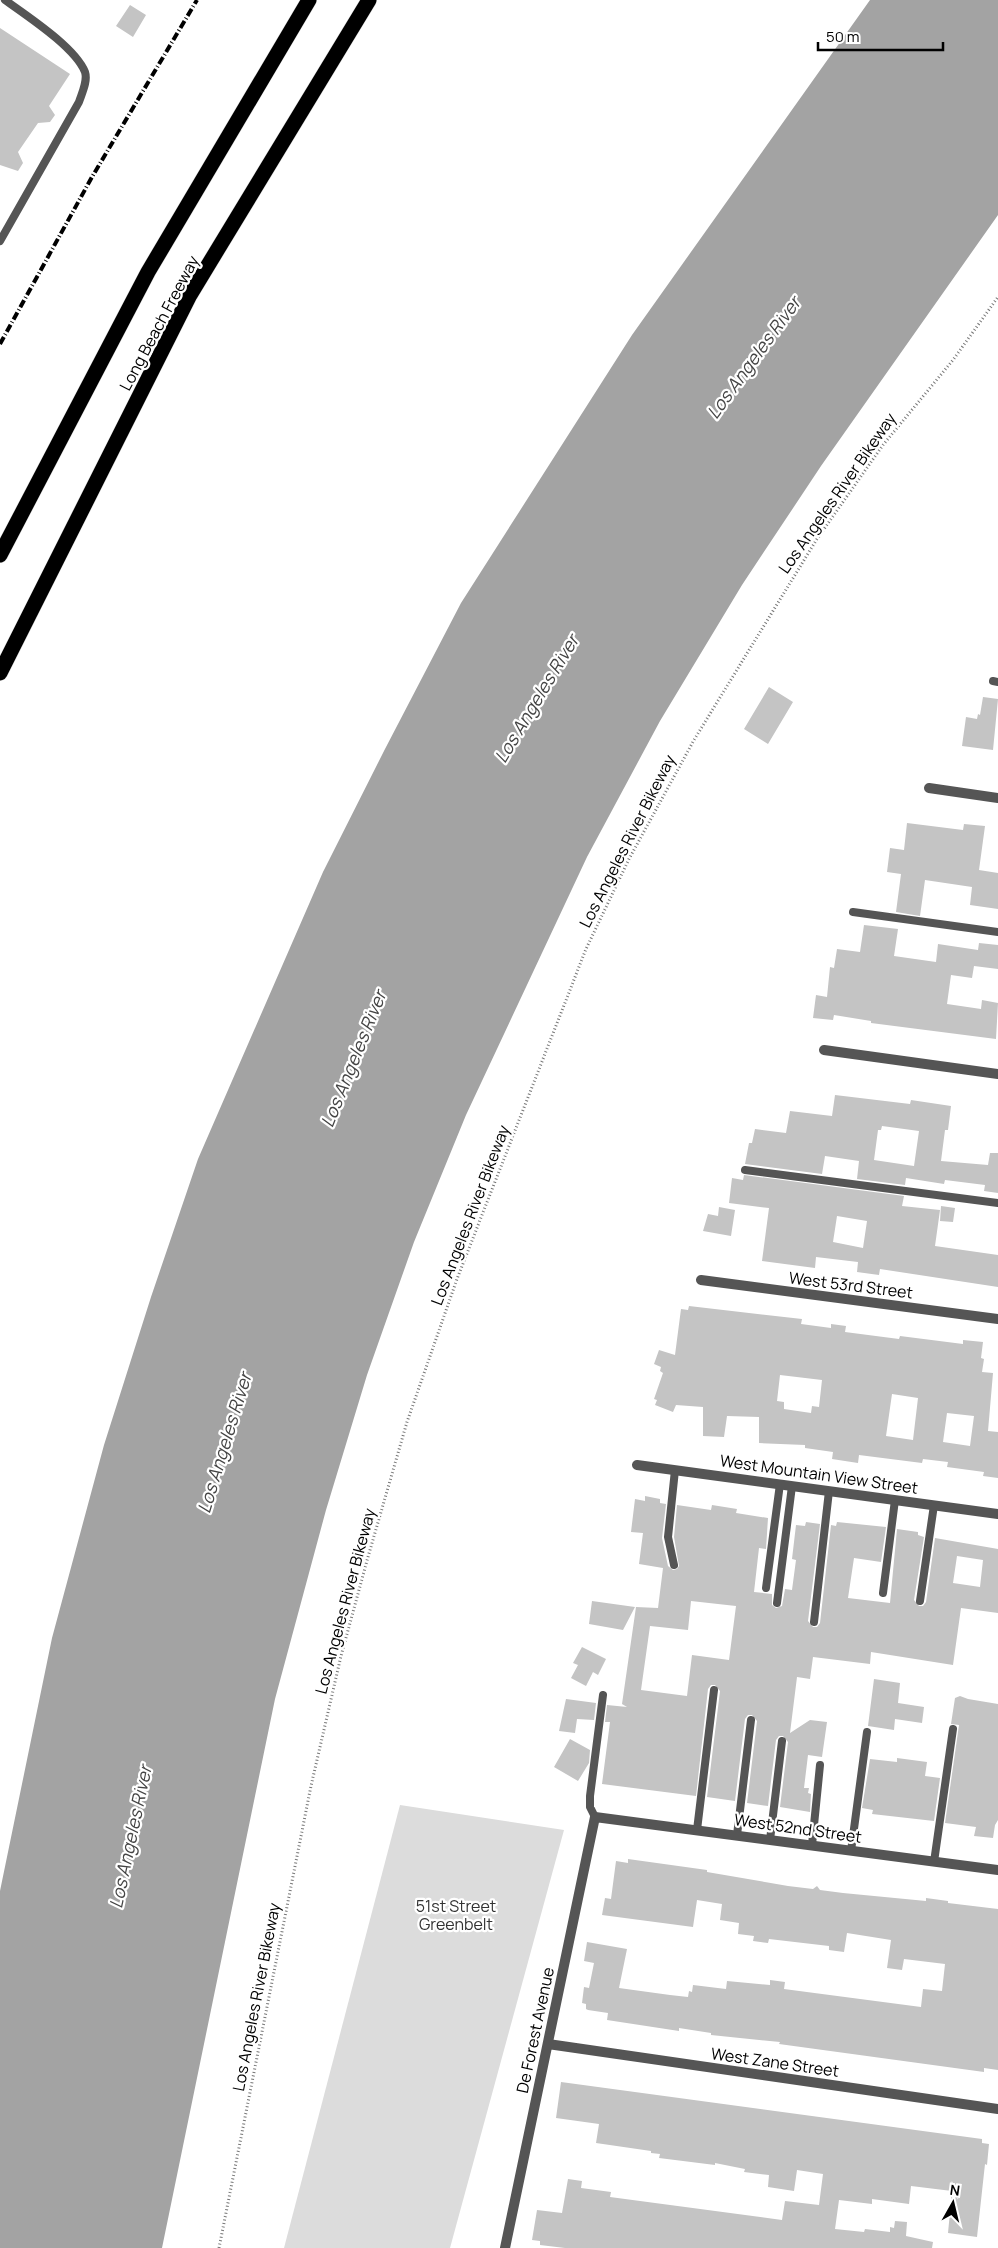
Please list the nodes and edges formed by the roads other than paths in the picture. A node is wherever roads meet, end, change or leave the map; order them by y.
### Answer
1 (5, 0) edge
2 (309, 0) edge
3 (369, 0) edge
4 (0, 240) edge
5 (0, 555) edge
6 (0, 673) edge
7 (929, 788) dead end
8 (998, 798) edge
9 (853, 912) dead end
10 (998, 932) edge
11 (824, 1050) dead end
12 (998, 1074) edge
13 (746, 1170) dead end
14 (998, 1202) edge
15 (701, 1280) dead end
16 (998, 1319) edge
17 (637, 1465) dead end
18 (675, 1470) junction
19 (780, 1484) junction
20 (792, 1486) junction
21 (829, 1491) junction
22 (895, 1500) junction
23 (934, 1505) junction
24 (998, 1514) edge
25 (674, 1566) dead end
26 (766, 1588) dead end
27 (883, 1593) dead end
28 (920, 1601) dead end
29 (777, 1603) dead end
30 (814, 1622) dead end
31 (714, 1690) dead end
32 (603, 1695) dead end
33 (751, 1720) dead end
34 (953, 1729) dead end
35 (867, 1732) dead end
36 (782, 1741) dead end
37 (820, 1765) dead end
38 (595, 1817) junction
39 (696, 1830) junction
40 (737, 1835) junction
41 (770, 1840) junction
42 (812, 1845) junction
43 (852, 1851) junction
44 (934, 1862) junction
45 (998, 1870) edge
46 (548, 2044) junction
47 (998, 2110) edge
48 (505, 2248) edge

1 - 4 lane
2 - 5 highway, Long Beach Freeway
3 - 6 highway, Long Beach Freeway
7 - 8 street
9 - 10 lane
11 - 12 street
13 - 14 lane
15 - 16 street, West 53rd Street
17 - 18 street, West Mountain View Street
18 - 19 street, West Mountain View Street
18 - 25 lane
19 - 20 street, West Mountain View Street
19 - 26 lane
20 - 21 street, West Mountain View Street
20 - 29 lane
21 - 22 street, West Mountain View Street
21 - 30 lane
22 - 23 street, West Mountain View Street
22 - 27 lane
23 - 24 street, West Mountain View Street
23 - 28 lane
31 - 39 lane
32 - 38 lane
33 - 40 lane
34 - 44 lane
35 - 43 lane
36 - 41 lane
37 - 42 lane
38 - 39 street, West 52nd Street
38 - 46 street, De Forest Avenue
39 - 40 street, West 52nd Street
40 - 41 street, West 52nd Street
41 - 42 street, West 52nd Street
42 - 43 street, West 52nd Street
43 - 44 street, West 52nd Street
44 - 45 street, West 52nd Street
46 - 47 street, West Zane Street
46 - 48 street, De Forest Avenue

